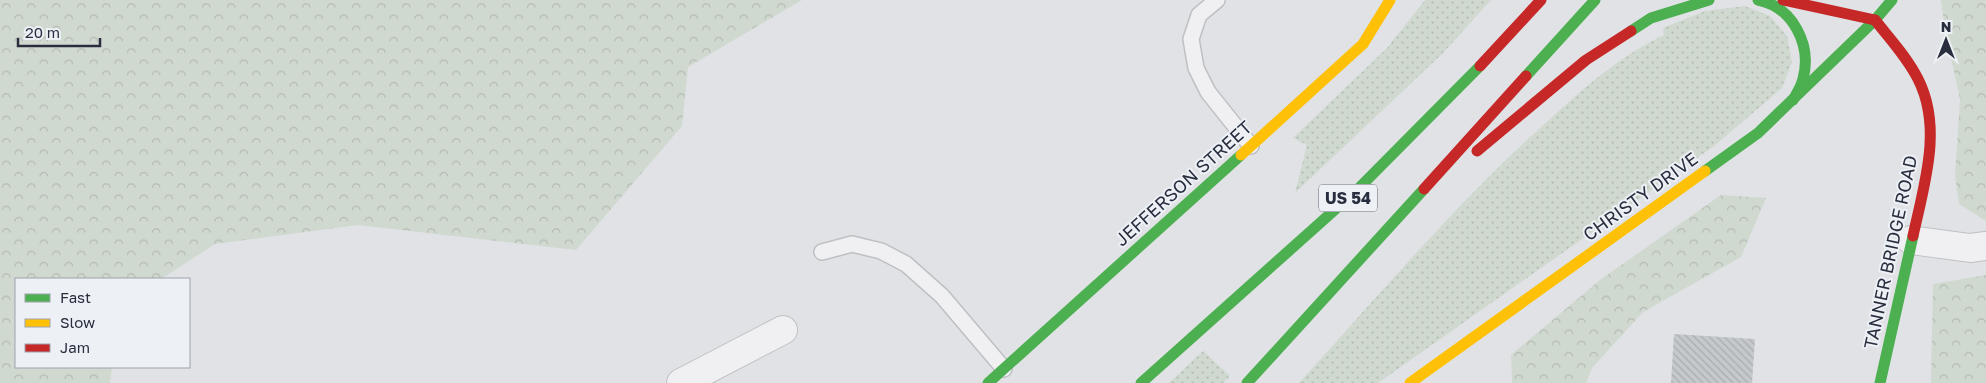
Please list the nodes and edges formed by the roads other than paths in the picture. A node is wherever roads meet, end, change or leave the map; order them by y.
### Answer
1 (1217, 0) edge
2 (1390, 0) edge
3 (1542, 0) edge
4 (1595, 0) edge
5 (1709, 0) edge
6 (1758, 0) edge
7 (1783, 0) edge
8 (1892, 0) edge
9 (1518, 8) dead end
10 (1876, 20) junction
11 (1469, 78) junction
12 (1793, 100) junction
13 (1251, 146) junction
14 (1397, 218) junction
15 (1912, 240) junction
16 (1986, 246) edge
17 (822, 252) dead end
18 (782, 330) dead end
19 (1004, 369) junction
20 (680, 383) edge
21 (988, 383) edge
22 (1141, 383) edge
23 (1246, 383) edge
24 (1410, 383) edge
25 (1880, 383) edge

1 - 13 lane
2 - 13 main road, JEFFERSON STREET
3 - 11 main road, US 54
4 - 14 main road, US 54
5 - 14 main road
6 - 12 main road
7 - 10 main road
8 - 10 main road
9 - 11 main road
10 - 12 main road, CHRISTY DRIVE
10 - 15 main road, TANNER BRIDGE ROAD
11 - 22 main road, US 54
12 - 24 main road, CHRISTY DRIVE
13 - 19 main road, JEFFERSON STREET
14 - 23 main road, US 54
15 - 16 street
15 - 25 main road, TANNER BRIDGE ROAD
17 - 19 lane
18 - 20 street
19 - 21 main road, JEFFERSON STREET

